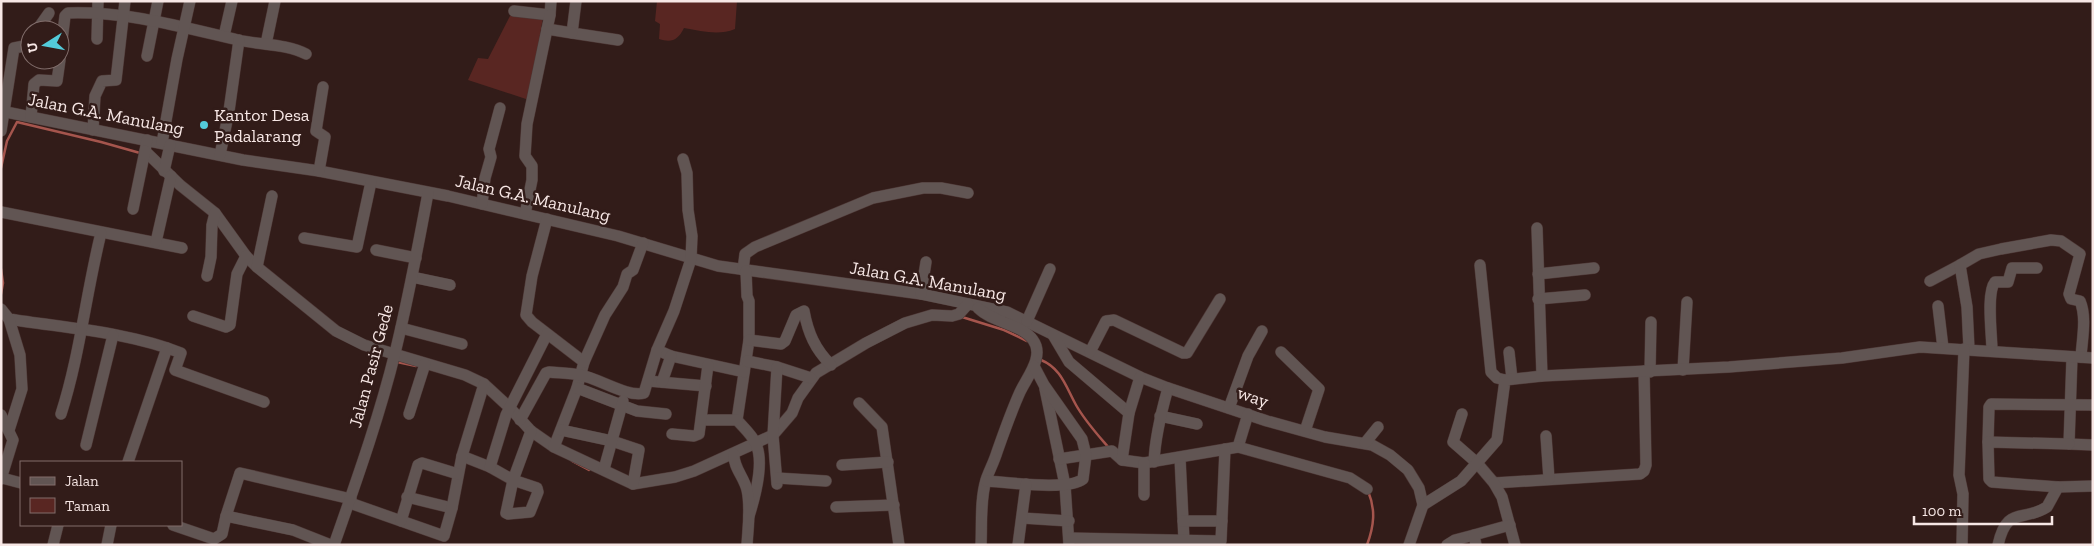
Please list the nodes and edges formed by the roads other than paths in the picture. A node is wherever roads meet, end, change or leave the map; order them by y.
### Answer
1 (125, 1) edge
2 (158, 1) edge
3 (190, 1) edge
4 (232, 1) edge
5 (275, 1) edge
6 (552, 1) edge
7 (576, 1) edge
8 (68, 7) edge
9 (99, 7) edge
10 (514, 11) dead end
11 (49, 13) dead end
12 (125, 15) junction
13 (550, 15) junction
14 (44, 20) edge
15 (65, 20) edge
16 (154, 20) junction
17 (183, 28) junction
18 (547, 29) junction
19 (572, 32) junction
20 (224, 36) junction
21 (97, 39) dead end
22 (239, 40) junction
23 (618, 40) dead end
24 (266, 44) junction
25 (20, 47) edge
26 (306, 54) dead end
27 (147, 56) dead end
28 (58, 70) edge
29 (323, 87) dead end
30 (500, 108) dead end
31 (3, 112) edge
32 (31, 117) junction
33 (94, 130) junction
34 (1, 131) edge
35 (166, 144) junction
36 (146, 151) junction
37 (220, 155) junction
38 (683, 159) dead end
39 (319, 171) junction
40 (168, 178) junction
41 (371, 182) junction
42 (428, 193) junction
43 (968, 193) dead end
44 (272, 196) dead end
45 (482, 204) junction
46 (132, 209) dead end
47 (1, 212) edge
48 (525, 214) junction
49 (214, 216) junction
50 (547, 219) junction
51 (1537, 228) dead end
52 (101, 233) junction
53 (304, 238) dead end
54 (156, 242) junction
55 (643, 243) junction
56 (182, 248) dead end
57 (376, 250) dead end
58 (245, 258) junction
59 (416, 258) junction
60 (691, 259) junction
61 (926, 262) dead end
62 (1480, 265) dead end
63 (1960, 265) junction
64 (258, 267) junction
65 (1594, 268) dead end
66 (2037, 268) dead end
67 (1050, 269) dead end
68 (744, 271) junction
69 (1538, 274) junction
70 (206, 276) dead end
71 (412, 277) junction
72 (1930, 280) dead end
73 (450, 285) dead end
74 (921, 294) junction
75 (1585, 295) dead end
76 (1220, 298) dead end
77 (1538, 299) junction
78 (1687, 302) dead end
79 (973, 305) junction
80 (1938, 306) dead end
81 (1, 309) edge
82 (193, 316) dead end
83 (9, 319) junction
84 (1027, 321) junction
85 (1651, 322) dead end
86 (401, 328) junction
87 (83, 330) junction
88 (1262, 331) dead end
89 (1052, 333) junction
90 (547, 334) junction
91 (113, 335) junction
92 (749, 340) junction
93 (462, 344) dead end
94 (167, 348) junction
95 (1943, 348) junction
96 (1966, 349) junction
97 (657, 350) junction
98 (1992, 351) junction
99 (1090, 352) junction
100 (1281, 352) dead end
101 (1509, 352) dead end
102 (394, 355) junction
103 (671, 356) junction
104 (2082, 357) edge
105 (584, 362) junction
106 (708, 365) junction
107 (831, 365) junction
108 (746, 366) junction
109 (1034, 366) junction
110 (424, 367) junction
111 (776, 367) junction
112 (1683, 370) junction
113 (1647, 372) junction
114 (582, 375) junction
115 (1542, 376) junction
116 (1140, 377) junction
117 (812, 378) junction
118 (1509, 380) junction
119 (648, 381) junction
120 (662, 382) junction
121 (1044, 385) junction
122 (706, 386) junction
123 (483, 388) junction
124 (577, 388) junction
125 (1168, 388) junction
126 (626, 391) junction
127 (264, 402) dead end
128 (859, 403) dead end
129 (2072, 403) junction
130 (2093, 405) edge
131 (621, 406) junction
132 (1229, 408) junction
133 (508, 412) junction
134 (1129, 413) junction
135 (61, 414) dead end
136 (409, 414) dead end
137 (666, 414) dead end
138 (1248, 414) junction
139 (1462, 414) dead end
140 (1, 415) edge
141 (1160, 416) junction
142 (520, 420) junction
143 (702, 420) junction
144 (737, 420) junction
145 (1197, 424) dead end
146 (1378, 427) dead end
147 (9, 430) junction
148 (561, 430) junction
149 (531, 431) junction
150 (1305, 431) junction
151 (672, 434) dead end
152 (1546, 436) dead end
153 (612, 440) junction
154 (774, 440) junction
155 (1988, 442) junction
156 (1365, 443) junction
157 (2069, 444) junction
158 (86, 445) dead end
159 (2093, 445) edge
160 (554, 447) junction
161 (1238, 447) junction
162 (757, 449) junction
163 (1225, 449) junction
164 (733, 455) junction
165 (1086, 455) junction
166 (462, 456) junction
167 (1180, 458) junction
168 (1059, 459) junction
169 (1122, 460) junction
170 (128, 461) edge
171 (888, 462) junction
172 (1149, 463) junction
173 (1477, 463) junction
174 (842, 465) dead end
175 (490, 467) junction
176 (604, 469) junction
177 (458, 474) junction
178 (1, 478) edge
179 (1550, 479) junction
180 (826, 481) dead end
181 (986, 481) junction
182 (20, 483) edge
183 (1494, 483) junction
184 (633, 484) junction
185 (1026, 484) junction
186 (1065, 485) junction
187 (2093, 486) edge
188 (2058, 487) junction
189 (1367, 489) dead end
190 (1144, 495) dead end
191 (407, 497) junction
192 (350, 501) junction
193 (894, 504) junction
194 (1423, 505) junction
195 (836, 507) dead end
196 (452, 508) junction
197 (226, 516) junction
198 (749, 516) junction
199 (1022, 518) junction
200 (401, 521) junction
201 (1069, 521) junction
202 (1183, 521) junction
203 (1222, 521) junction
204 (1510, 524) junction
205 (58, 526) edge
206 (111, 526) edge
207 (174, 526) edge
208 (193, 539) edge
209 (1184, 540) junction
210 (1475, 540) edge
211 (1069, 542) edge
212 (53, 545) edge
213 (107, 545) edge
214 (333, 545) edge
215 (747, 545) edge
216 (899, 545) edge
217 (981, 545) edge
218 (1018, 545) edge
219 (1408, 545) edge
220 (1447, 545) edge
221 (1515, 545) edge
222 (1962, 545) edge
223 (1998, 545) edge

1 - 12 street
2 - 16 street
3 - 17 street
4 - 20 street
5 - 24 street
6 - 13 street
7 - 19 street
8 - 9 street
8 - 15 street
9 - 12 street
9 - 21 street
10 - 13 street
11 - 14 street
12 - 16 street
12 - 33 street
13 - 18 street
16 - 17 street
16 - 27 street
17 - 20 street
17 - 35 street
18 - 19 street
18 - 48 street
19 - 23 street
20 - 22 street
22 - 24 street
22 - 37 street
24 - 26 street
25 - 31 street
28 - 32 street
29 - 39 street
30 - 45 street
31 - 32 street, Jalan G.A. Manulang
31 - 34 street
32 - 33 street, Jalan G.A. Manulang
33 - 36 street, Jalan G.A. Manulang
35 - 36 street, Jalan G.A. Manulang
35 - 37 street, Jalan G.A. Manulang
35 - 40 street
36 - 40 street
36 - 46 street
37 - 39 street, Jalan G.A. Manulang
38 - 60 street
39 - 41 street, Jalan G.A. Manulang
40 - 49 street
40 - 54 street
41 - 42 street, Jalan G.A. Manulang
41 - 53 street
42 - 45 street, Jalan G.A. Manulang
42 - 59 street, Jalan Pasir Gede
43 - 68 street
44 - 64 street
45 - 48 street, Jalan G.A. Manulang
47 - 52 street
48 - 50 street, Jalan G.A. Manulang
49 - 58 street
49 - 70 street
50 - 55 street, Jalan G.A. Manulang
50 - 90 street
51 - 69 street
52 - 54 street
52 - 87 street
54 - 56 street
55 - 60 street, Jalan G.A. Manulang
55 - 105 street
57 - 59 street
58 - 64 street
58 - 82 street
59 - 71 street, Jalan Pasir Gede
60 - 68 street, Jalan G.A. Manulang
60 - 97 street
61 - 74 street
62 - 118 street
63 - 72 street
63 - 96 street
63 - 104 street
64 - 102 street
65 - 69 street
66 - 98 street
67 - 84 street
68 - 74 street, Jalan G.A. Manulang
68 - 92 street
69 - 77 street
71 - 73 street
71 - 86 street, Jalan Pasir Gede
74 - 79 street, Jalan G.A. Manulang
75 - 77 street
76 - 99 street
77 - 115 street
78 - 112 street
79 - 84 street, Jalan G.A. Manulang
79 - 107 street
79 - 109 street
80 - 95 street
81 - 83 street
83 - 87 street
83 - 147 street
84 - 89 street, Jalan G.A. Manulang
85 - 113 street
86 - 93 street
86 - 102 street, Jalan Pasir Gede
87 - 91 street
87 - 135 street
88 - 132 street
89 - 99 street, way
89 - 134 street
90 - 105 street
90 - 133 street
91 - 94 street
91 - 158 street
92 - 107 street
92 - 108 street
94 - 127 street
94 - 170 street
95 - 96 street
95 - 112 street
96 - 98 street
96 - 222 street
97 - 103 street
97 - 119 street
98 - 104 street
99 - 116 street, way
100 - 150 street
101 - 118 street
102 - 110 street
102 - 192 street, Jalan Pasir Gede
103 - 106 street
103 - 120 street
104 - 129 street
105 - 114 street
106 - 108 street
106 - 122 street
107 - 117 street
108 - 111 street
108 - 144 street
109 - 121 street
109 - 181 street
110 - 123 street
110 - 136 street
111 - 117 street
111 - 154 street
112 - 113 street
113 - 115 street
113 - 179 street
114 - 124 street
114 - 126 street
114 - 142 street
115 - 118 street
116 - 125 street, way
116 - 134 street
117 - 154 street
118 - 173 street
119 - 120 street
119 - 126 street
120 - 122 street
121 - 165 street
121 - 168 street
122 - 143 street
123 - 133 street
123 - 166 street
124 - 131 street
124 - 148 street
125 - 132 street, way
125 - 141 street
126 - 131 street
128 - 171 street
129 - 130 street
129 - 155 street
129 - 157 street
131 - 137 street
131 - 153 street
132 - 138 street, way
133 - 142 street
133 - 175 street
134 - 169 street
138 - 150 street, way
138 - 161 street
139 - 173 street
140 - 147 street
141 - 145 street
141 - 172 street
142 - 149 street
143 - 144 street
143 - 151 street
144 - 162 street
146 - 156 street
147 - 178 street
148 - 153 street
148 - 160 street
149 - 160 street
149 - 175 street
150 - 156 street, way
152 - 179 street
153 - 176 street
153 - 184 street
154 - 162 street
154 - 180 street
155 - 157 street
155 - 188 street
156 - 194 street, way
157 - 159 street
160 - 176 street
161 - 163 street
161 - 189 street
162 - 164 street
162 - 198 street
163 - 167 street
163 - 203 street
164 - 184 street
164 - 198 street
165 - 168 street
165 - 169 street
165 - 186 street
166 - 175 street
166 - 177 street
167 - 172 street
167 - 202 street
168 - 186 street
169 - 172 street
171 - 174 street
171 - 193 street
172 - 190 street
173 - 183 street
173 - 194 street
176 - 184 street
177 - 191 street
177 - 196 street
178 - 182 street
179 - 183 street
181 - 185 street
181 - 217 street
183 - 204 street
185 - 186 street
185 - 199 street
186 - 201 street
187 - 188 street
188 - 223 street
191 - 196 street
191 - 200 street
192 - 197 street
192 - 200 street
192 - 214 street, Jalan Pasir Gede
193 - 195 street
193 - 216 street
194 - 219 street
196 - 200 street
197 - 208 street
197 - 214 street
198 - 215 street
199 - 201 street
199 - 218 street
201 - 211 street
202 - 203 street
202 - 209 street
203 - 209 street
204 - 210 street
204 - 221 street
205 - 212 street
206 - 213 street
207 - 208 street
209 - 211 street
210 - 220 street

